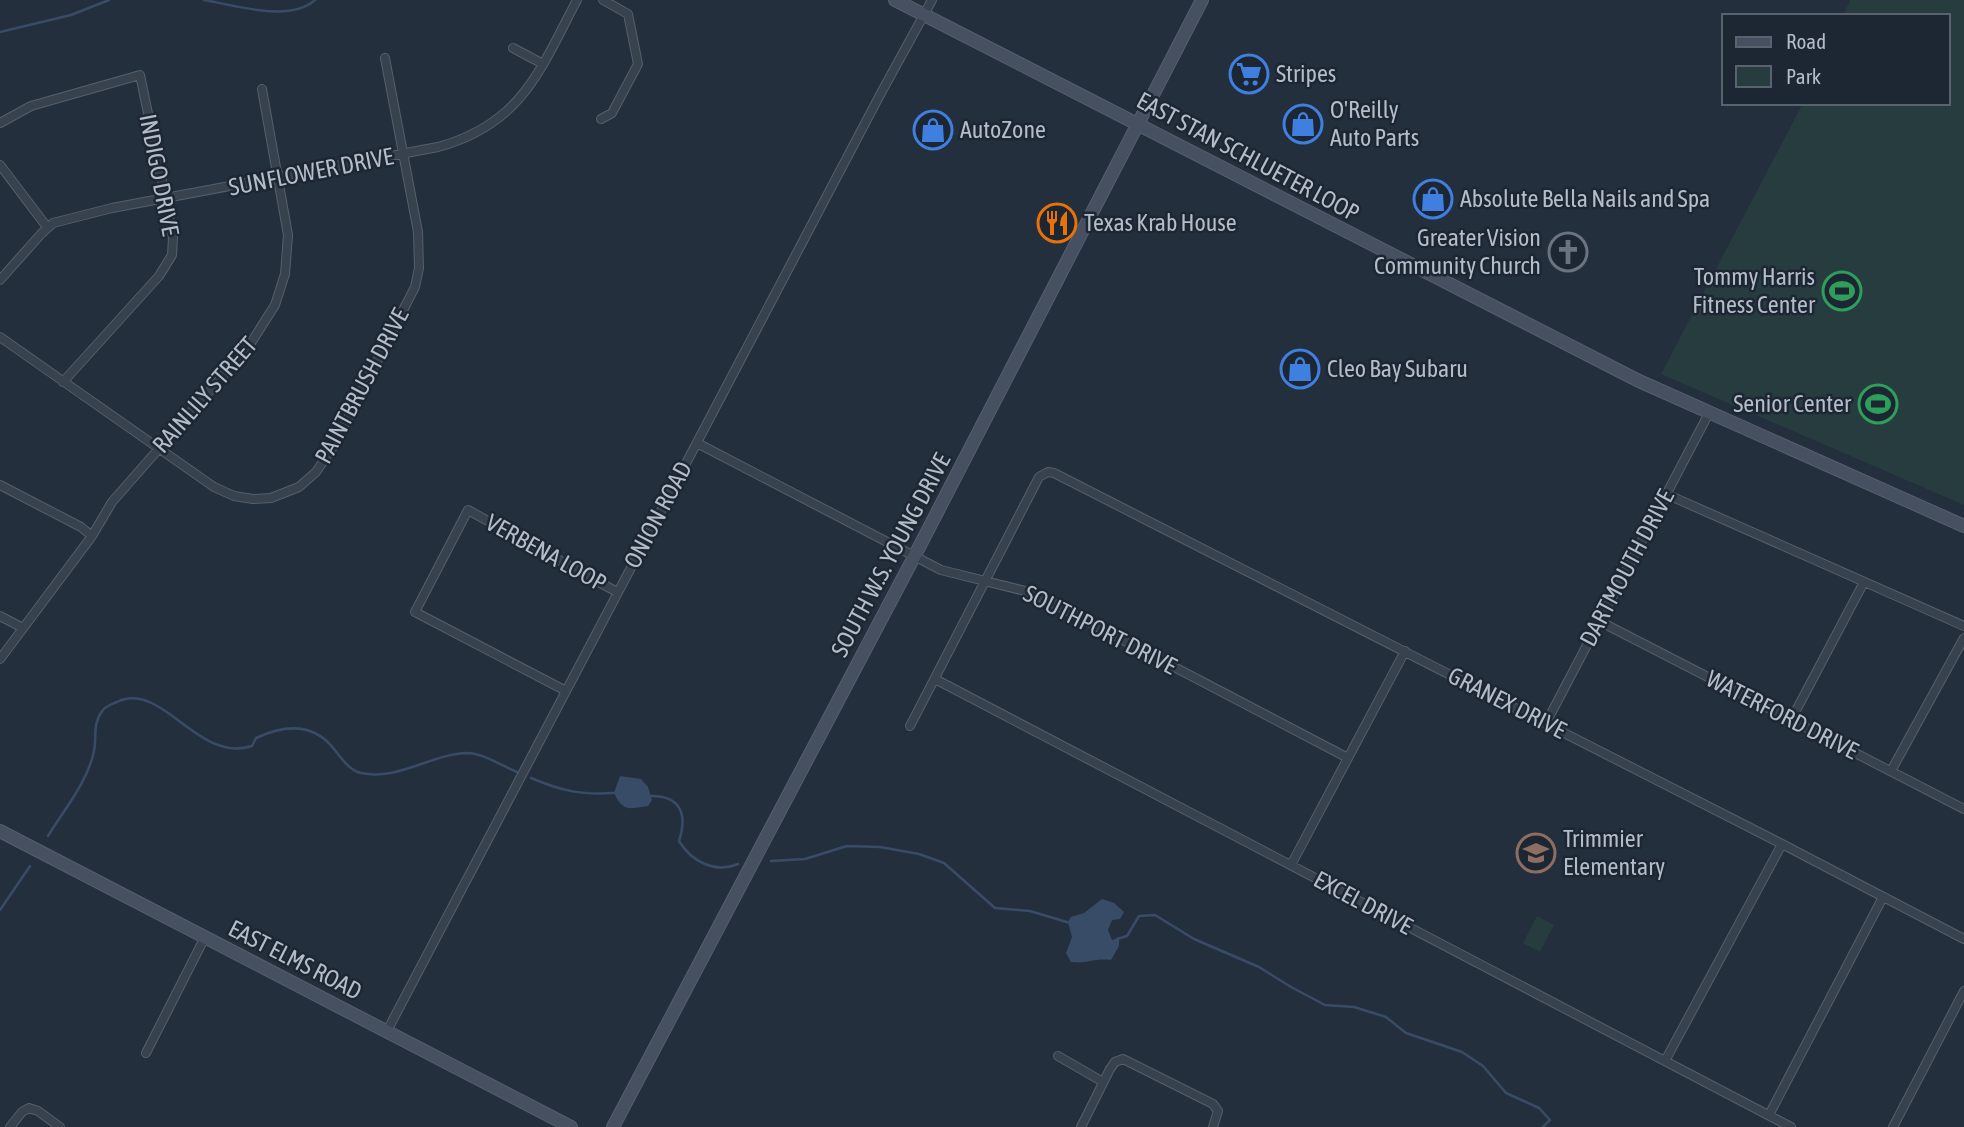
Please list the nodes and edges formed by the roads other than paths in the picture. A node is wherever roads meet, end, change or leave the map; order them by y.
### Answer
1 (577, 0) edge
2 (603, 0) edge
3 (895, 0) edge
4 (932, 0) edge
5 (1202, 0) edge
6 (924, 15) junction
7 (513, 48) dead end
8 (385, 58) dead end
9 (543, 64) junction
10 (262, 89) dead end
11 (601, 119) dead end
12 (0, 123) edge
13 (1138, 124) junction
14 (403, 153) junction
15 (0, 165) edge
16 (279, 179) junction
17 (166, 200) junction
18 (47, 227) junction
19 (0, 280) edge
20 (0, 337) edge
21 (63, 382) junction
22 (1709, 413) junction
23 (696, 443) junction
24 (159, 450) junction
25 (0, 485) edge
26 (1666, 494) junction
27 (1964, 526) edge
28 (92, 536) junction
29 (914, 557) junction
30 (985, 582) junction
31 (1864, 582) junction
32 (617, 592) junction
33 (0, 616) edge
34 (1599, 621) junction
35 (1964, 626) edge
36 (23, 628) junction
37 (1964, 638) edge
38 (1405, 651) junction
39 (0, 659) edge
40 (935, 679) junction
41 (566, 691) junction
42 (1791, 720) junction
43 (1546, 723) junction
44 (910, 726) dead end
45 (1348, 758) junction
46 (1891, 771) junction
47 (1964, 809) edge
48 (0, 831) edge
49 (1782, 844) junction
50 (1291, 865) junction
51 (1883, 897) junction
52 (205, 937) junction
53 (1964, 939) edge
54 (1964, 991) edge
55 (387, 1031) junction
56 (146, 1053) dead end
57 (1058, 1056) dead end
58 (1665, 1061) junction
59 (1103, 1082) junction
60 (1769, 1115) junction
61 (10, 1127) edge
62 (60, 1127) edge
63 (571, 1127) edge
64 (614, 1127) edge
65 (1080, 1127) edge
66 (1213, 1127) edge
67 (1791, 1127) edge
68 (1893, 1127) edge

1 - 9 street, SUNFLOWER DRIVE
2 - 11 street
3 - 6 main road, EAST STAN SCHLUETER LOOP
4 - 6 street, ONION ROAD
5 - 13 main road, SOUTH W.S. YOUNG DRIVE
6 - 13 main road, EAST STAN SCHLUETER LOOP
6 - 23 street, ONION ROAD
7 - 9 street
8 - 14 street, PAINTBRUSH DRIVE
9 - 14 street, SUNFLOWER DRIVE
10 - 16 street, RAINLILY STREET
12 - 17 street, INDIGO DRIVE
13 - 22 main road, EAST STAN SCHLUETER LOOP
13 - 29 main road, SOUTH W.S. YOUNG DRIVE
14 - 16 street, SUNFLOWER DRIVE
14 - 24 street, PAINTBRUSH DRIVE
15 - 18 street
16 - 17 street, SUNFLOWER DRIVE
16 - 24 street, RAINLILY STREET
17 - 18 street, SUNFLOWER DRIVE
17 - 21 street, INDIGO DRIVE
18 - 19 street, SUNFLOWER DRIVE
20 - 21 street, PAINTBRUSH DRIVE
21 - 24 street, PAINTBRUSH DRIVE
22 - 26 street, DARTMOUTH DRIVE
22 - 27 main road, EAST STAN SCHLUETER LOOP
23 - 29 street, SOUTHPORT DRIVE
23 - 32 street, ONION ROAD
24 - 28 street, RAINLILY STREET
25 - 28 street
26 - 31 street
26 - 34 street, DARTMOUTH DRIVE
28 - 36 street, RAINLILY STREET
29 - 30 street, SOUTHPORT DRIVE
29 - 64 main road, SOUTH W.S. YOUNG DRIVE
30 - 38 street, GRANEX DRIVE
30 - 40 street
30 - 45 street, SOUTHPORT DRIVE
31 - 35 street
31 - 42 street
32 - 41 street, ONION ROAD
32 - 41 street, VERBENA LOOP
33 - 36 street
34 - 42 street, WATERFORD DRIVE
34 - 43 street, DARTMOUTH DRIVE
36 - 39 street, RAINLILY STREET
37 - 46 street
38 - 43 street, GRANEX DRIVE
38 - 45 street
40 - 44 street
40 - 50 street, EXCEL DRIVE
41 - 55 street, ONION ROAD
42 - 46 street, WATERFORD DRIVE
43 - 49 street, GRANEX DRIVE
45 - 50 street
46 - 47 street, WATERFORD DRIVE
48 - 52 main road, EAST ELMS ROAD
49 - 51 street, GRANEX DRIVE
49 - 58 street
50 - 58 street, EXCEL DRIVE
51 - 53 street, GRANEX DRIVE
51 - 60 street
52 - 55 main road, EAST ELMS ROAD
52 - 56 street
54 - 68 street
55 - 63 main road, EAST ELMS ROAD
57 - 59 street
58 - 60 street, EXCEL DRIVE
59 - 65 street
59 - 66 street
60 - 67 street, EXCEL DRIVE
61 - 62 street

